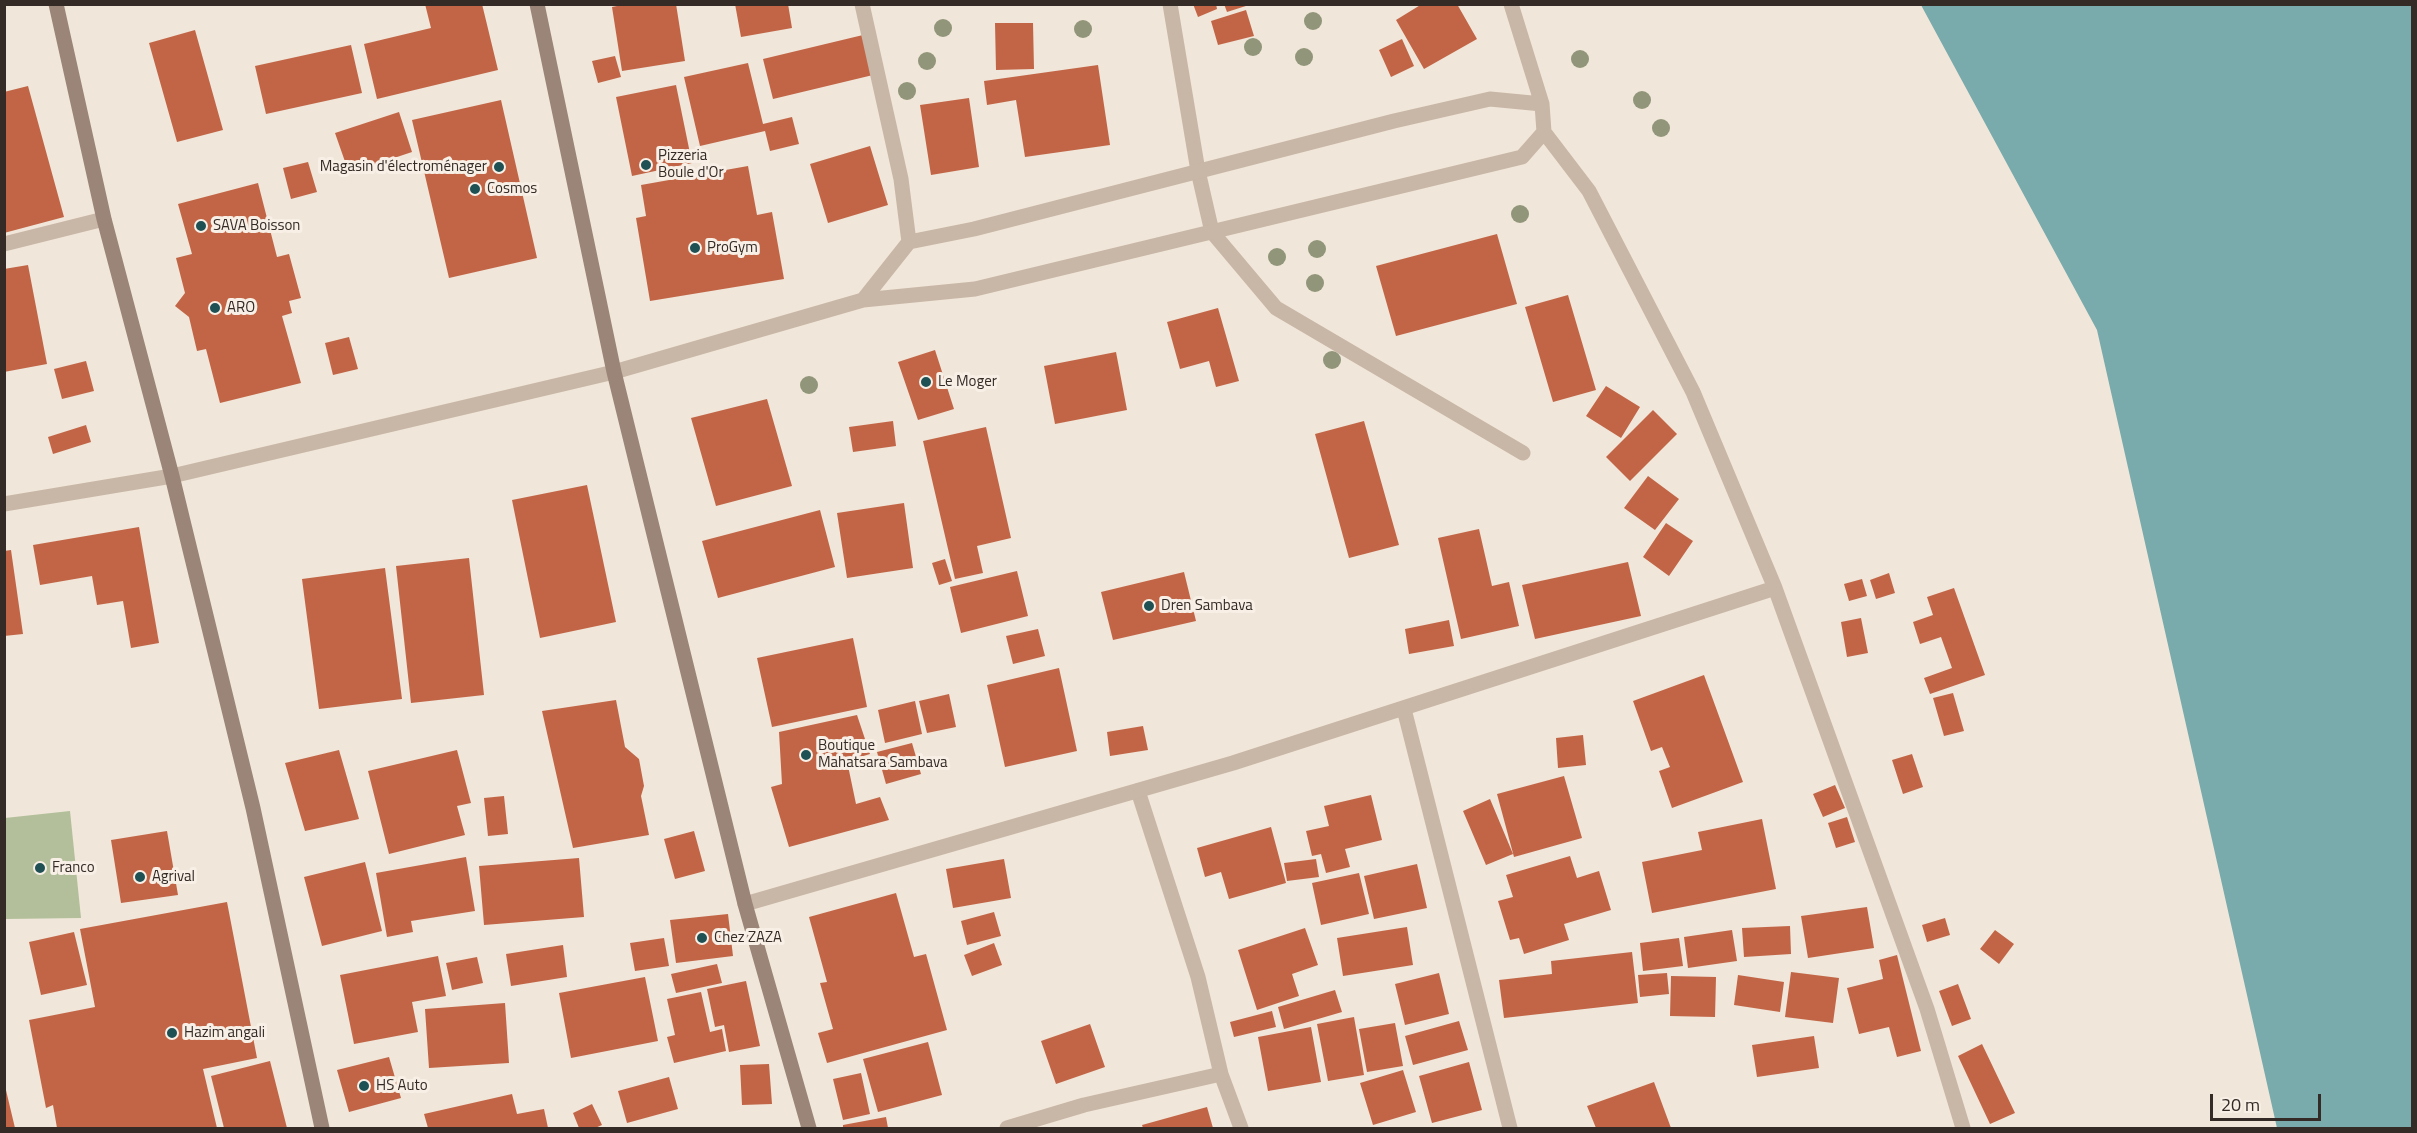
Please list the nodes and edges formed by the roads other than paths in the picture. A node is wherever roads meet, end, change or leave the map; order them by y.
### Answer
1 (56, 4) edge
2 (537, 4) edge
3 (861, 4) edge
4 (1170, 4) edge
5 (1511, 4) edge
6 (1542, 104) junction
7 (1544, 132) junction
8 (1198, 171) junction
9 (104, 219) junction
10 (1212, 232) junction
11 (909, 242) junction
12 (4, 244) edge
13 (863, 300) junction
14 (614, 372) junction
15 (1522, 453) dead end
16 (172, 476) junction
17 (4, 504) edge
18 (1775, 588) junction
19 (1404, 709) junction
20 (1138, 791) junction
21 (745, 904) junction
22 (1221, 1074) junction
23 (322, 1128) edge
24 (808, 1128) edge
25 (1007, 1128) edge
26 (1241, 1128) edge
27 (1510, 1128) edge
28 (1964, 1128) edge

1 - 9 main road
2 - 14 main road
3 - 11 street
4 - 8 street
5 - 6 street
6 - 7 street
6 - 8 street
7 - 10 street
7 - 18 street
8 - 10 street
8 - 11 street
9 - 12 street
9 - 16 main road
10 - 13 street
10 - 15 street
11 - 13 street
13 - 14 street
14 - 16 street
14 - 21 main road
16 - 17 street
16 - 23 main road
18 - 19 street
18 - 28 street
19 - 20 street
19 - 27 street
20 - 21 street
20 - 22 street
21 - 24 main road
22 - 25 street
22 - 26 street

